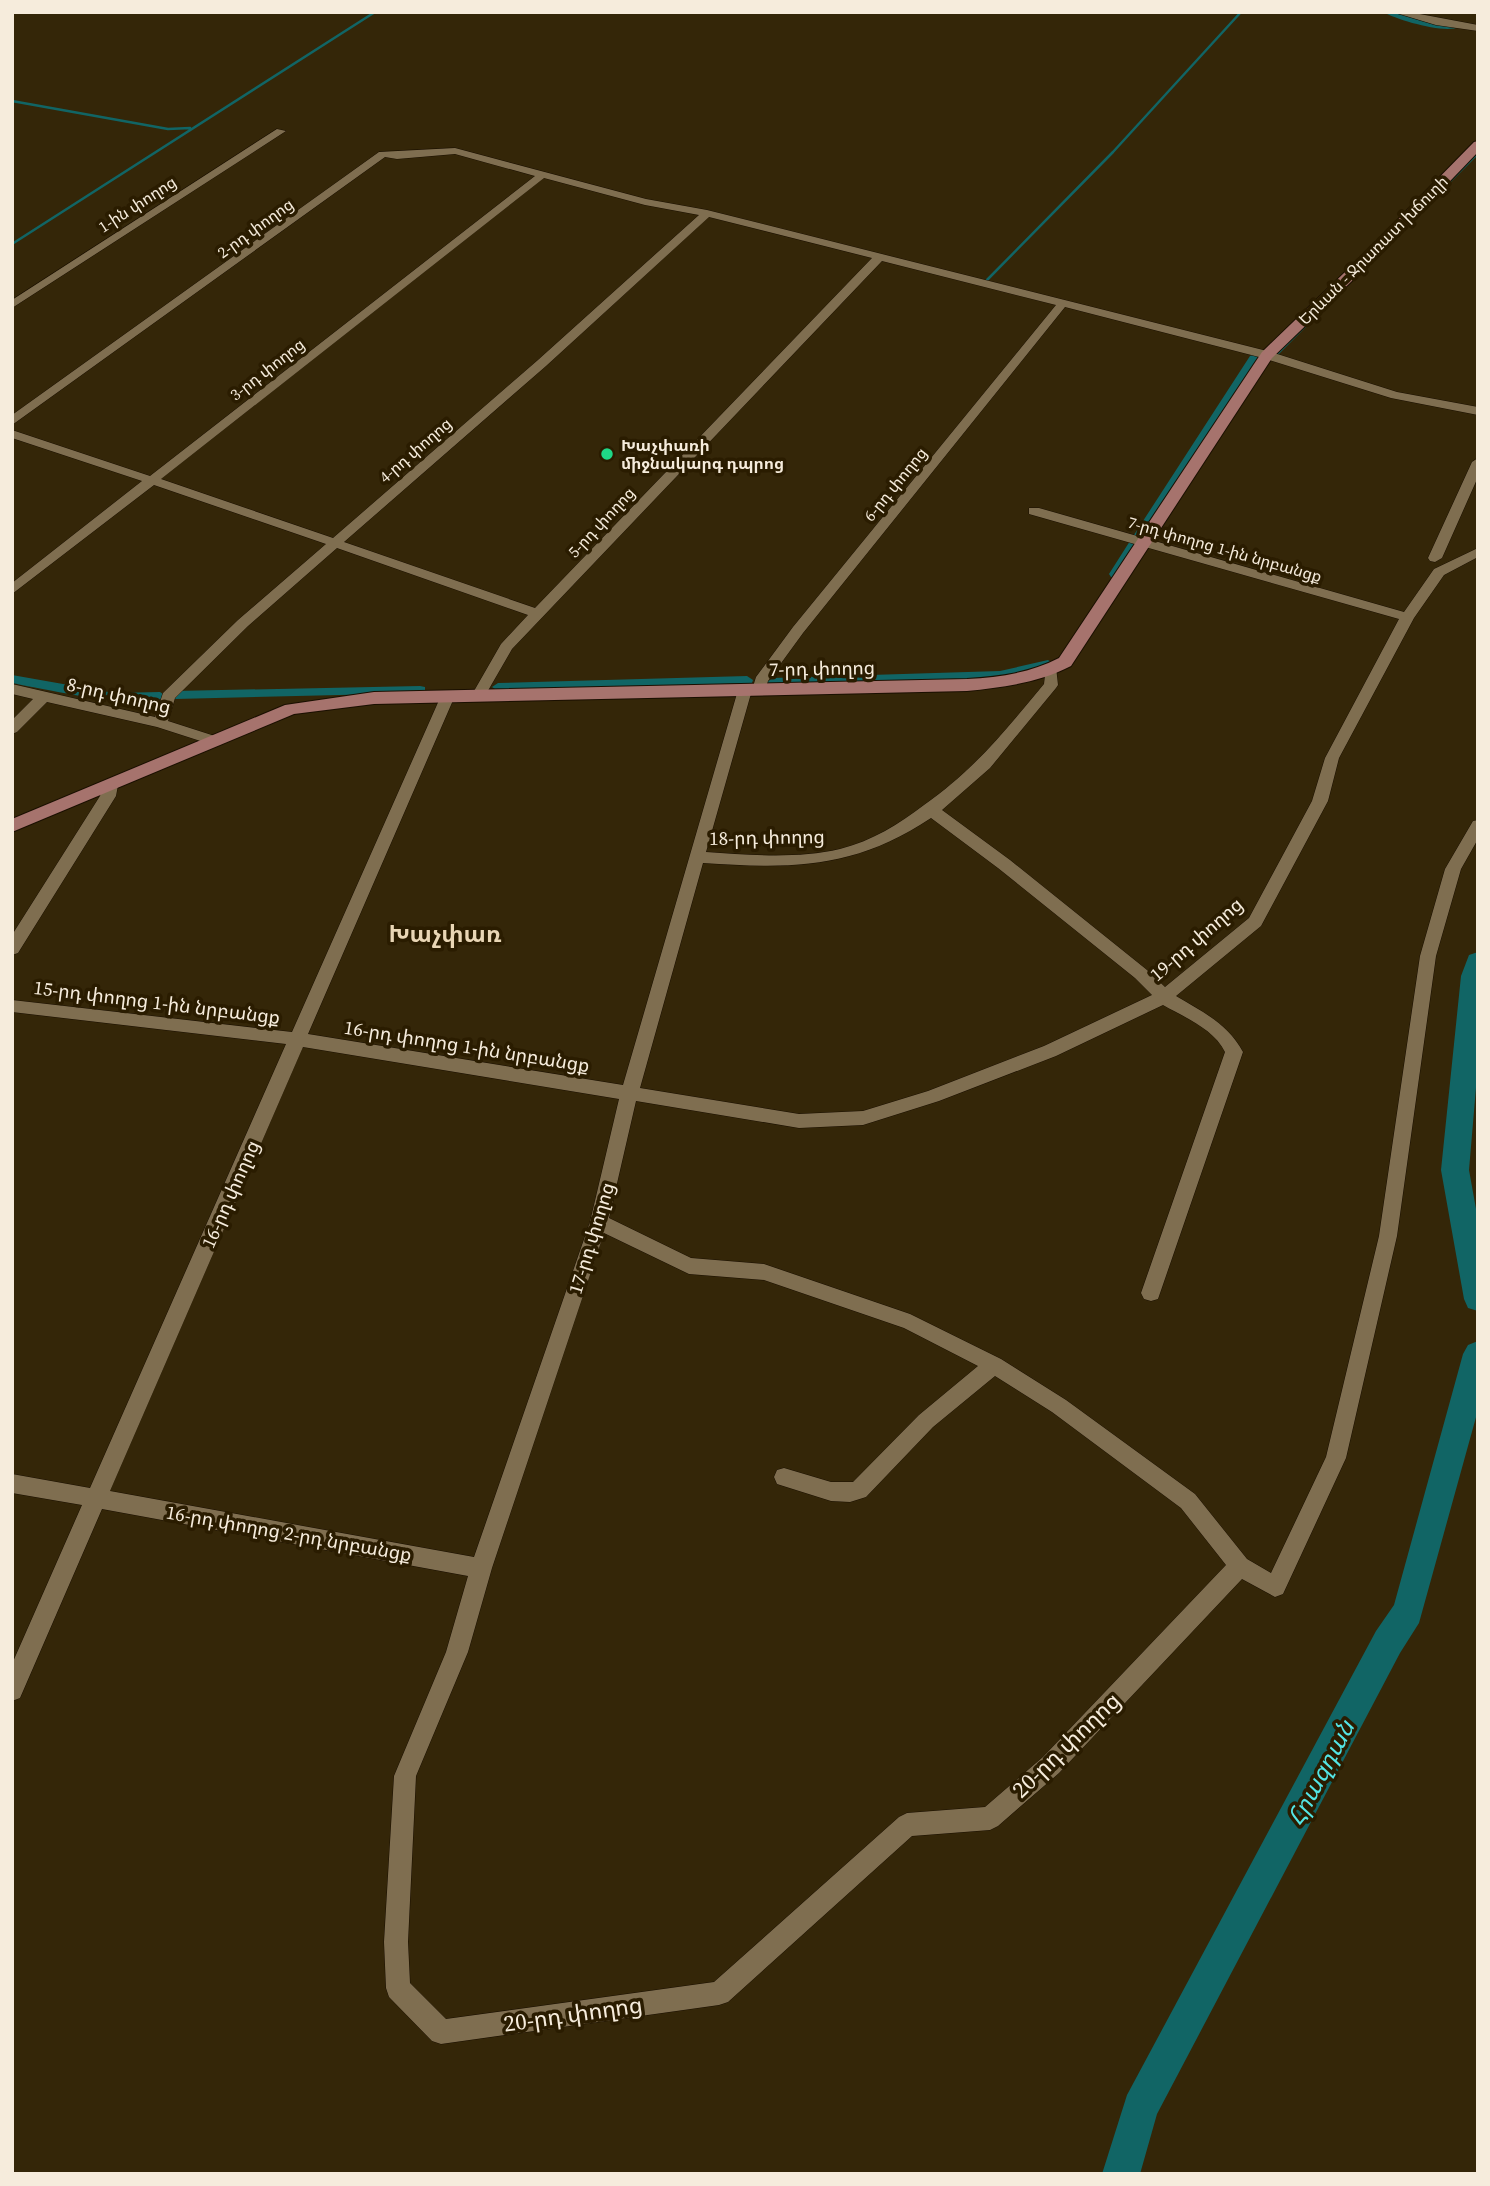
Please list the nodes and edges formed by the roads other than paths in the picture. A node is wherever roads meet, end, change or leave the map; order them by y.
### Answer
1 (1396, 12) edge
2 (1468, 12) edge
3 (1455, 24) junction
4 (1478, 28) edge
5 (281, 131) dead end
6 (1478, 145) edge
7 (543, 174) junction
8 (707, 213) junction
9 (878, 258) junction
10 (1063, 303) junction
11 (12, 305) edge
12 (1267, 355) junction
13 (1478, 411) edge
14 (12, 421) edge
15 (12, 434) edge
16 (1478, 463) edge
17 (149, 480) junction
18 (1034, 511) dead end
19 (335, 544) junction
20 (1143, 544) junction
21 (1478, 552) edge
22 (1435, 558) dead end
23 (12, 590) edge
24 (538, 614) junction
25 (1407, 617) junction
26 (1051, 670) junction
27 (12, 690) edge
28 (752, 690) junction
29 (43, 697) junction
30 (447, 698) junction
31 (477, 698) junction
32 (160, 723) junction
33 (12, 729) edge
34 (216, 741) junction
35 (110, 785) junction
36 (930, 809) junction
37 (1478, 825) edge
38 (12, 827) edge
39 (699, 857) junction
40 (12, 949) edge
41 (1164, 997) junction
42 (12, 1006) edge
43 (298, 1039) junction
44 (629, 1094) junction
45 (599, 1222) junction
46 (1151, 1293) dead end
47 (995, 1365) junction
48 (784, 1477) dead end
49 (12, 1482) edge
50 (97, 1499) junction
51 (1240, 1566) junction
52 (481, 1568) junction
53 (12, 1690) edge
54 (405, 1776) joint

1 - 3 street
2 - 3 street
3 - 4 street
5 - 11 street, 1-ին փողոց
6 - 12 main road, Երևան - Ջրառատ խճուղի
7 - 8 street, 2-րդ փողոց
7 - 14 street, 2-րդ փողոց
7 - 17 street, 3-րդ փողոց
8 - 9 street, 2-րդ փողոց
8 - 19 street, 4-րդ փողոց
9 - 10 street, 2-րդ փողոց
9 - 24 street, 5-րդ փողոց
10 - 12 street, 2-րդ փողոց
10 - 28 street, 6-րդ փողոց
12 - 13 street, 2-րդ փողոց
12 - 20 main road, 7-րդ փողոց
15 - 17 street
16 - 22 street
17 - 19 street
17 - 23 street, 3-րդ փողոց
18 - 20 street, 7-րդ փողոց 1-ին նրբանցք
19 - 24 street
19 - 32 street, 4-րդ փողոց
20 - 25 street, 7-րդ փողոց 1-ին նրբանցք
20 - 26 main road, 7-րդ փողոց
21 - 25 street, 19-րդ փողոց
24 - 31 street, 5-րդ փողոց
25 - 41 street, 19-րդ փողոց
26 - 28 main road, 7-րդ փողոց
26 - 36 street, 18-րդ փողոց
27 - 29 street, 8-րդ փողոց
28 - 31 main road, 7-րդ փողոց
28 - 39 street, 17-րդ փողոց
29 - 32 street, 8-րդ փողոց
29 - 33 street
30 - 31 main road, 7-րդ փողոց
30 - 34 main road, 7-րդ փողոց
30 - 43 street, 16-րդ փողոց
32 - 34 street, 8-րդ փողոց
34 - 35 main road
35 - 38 main road
35 - 40 street
36 - 39 street, 18-րդ փողոց
36 - 41 street
37 - 51 street
39 - 44 street, 17-րդ փողոց
41 - 44 street, 19-րդ փողոց
41 - 46 street
42 - 43 street, 15-րդ փողոց 1-ին նրբանցք
43 - 44 street, 16-րդ փողոց 1-ին նրբանցք
43 - 50 street, 16-րդ փողոց
44 - 45 street, 17-րդ փողոց
45 - 47 street
45 - 52 street, 17-րդ փողոց
47 - 48 street
47 - 51 street
49 - 50 street, 16-րդ փողոց 2-րդ նրբանցք
50 - 52 street, 16-րդ փողոց 2-րդ նրբանցք
50 - 53 street, 16-րդ փողոց
51 - 54 street, 20-րդ փողոց
52 - 54 street, 17-րդ փողոց

